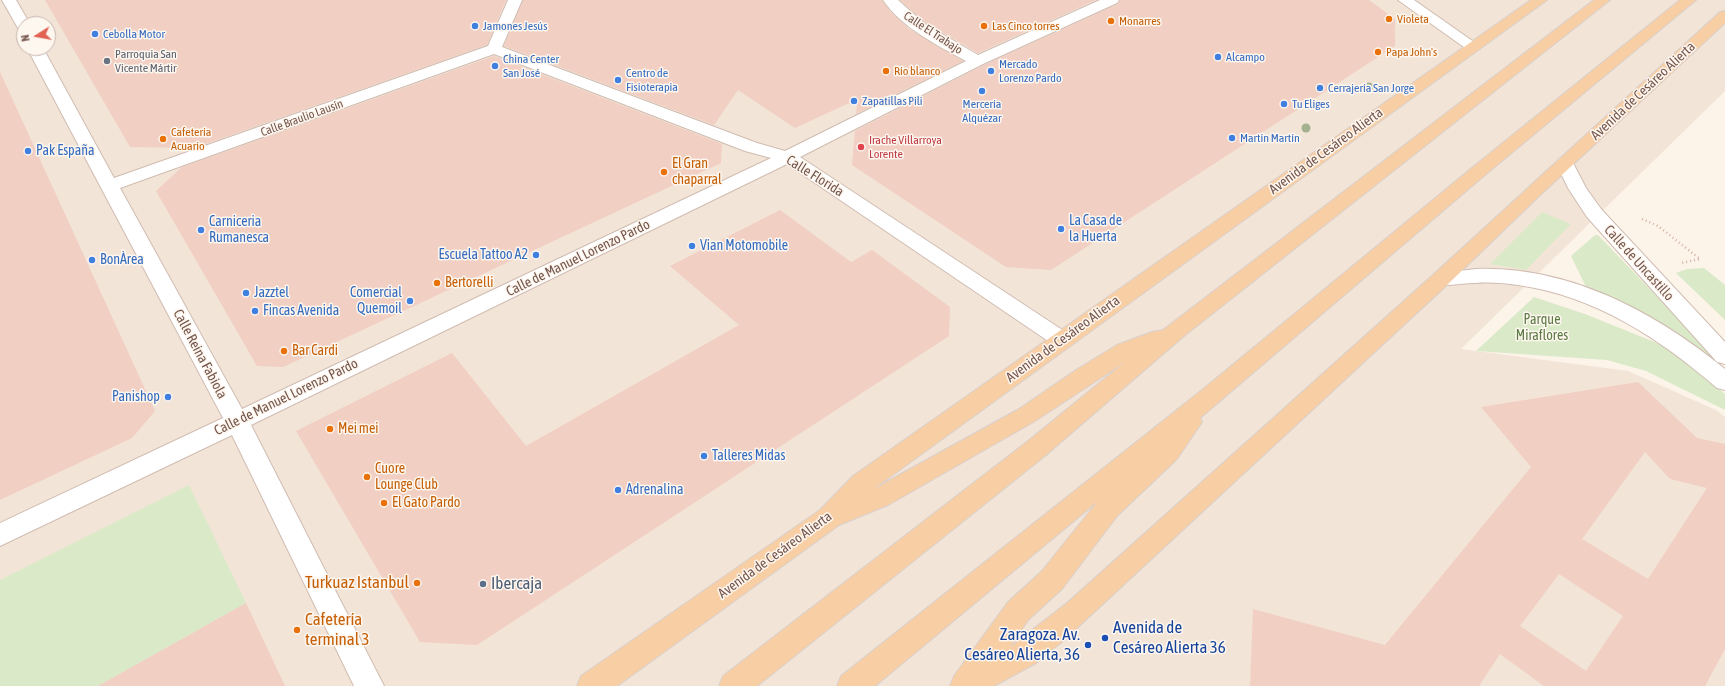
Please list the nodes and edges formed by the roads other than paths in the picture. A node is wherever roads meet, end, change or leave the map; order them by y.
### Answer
1 (515, 0) edge
2 (890, 0) edge
3 (1112, 0) edge
4 (1405, 0) edge
5 (1540, 0) edge
6 (1603, 0) edge
7 (1689, 0) edge
8 (8, 7) edge
9 (1725, 16) edge
10 (16, 17) edge
11 (1473, 47) junction
12 (494, 50) junction
13 (39, 56) edge
14 (978, 61) junction
15 (788, 157) junction
16 (1565, 163) junction
17 (109, 186) junction
18 (1441, 279) junction
19 (1176, 331) junction
20 (1062, 340) junction
21 (1725, 356) edge
22 (1725, 382) edge
23 (1210, 396) junction
24 (236, 421) junction
25 (829, 518) junction
26 (0, 534) edge
27 (369, 686) edge
28 (592, 686) edge
29 (734, 686) edge
30 (852, 686) edge
31 (965, 686) edge

1 - 12 street
2 - 14 street, Calle El Trabajo
3 - 14 street, Calle de Manuel Lorenzo Pardo
4 - 11 street
5 - 11 main road, Avenida de Cesáreo Alierta
6 - 19 main road
7 - 23 main road
8 - 10 street
9 - 16 main road, Avenida de Cesáreo Alierta
11 - 20 main road, Avenida de Cesáreo Alierta
12 - 15 street, Calle Florida
12 - 17 street, Calle Braulio Lausín
13 - 17 street, Calle Reina Fabiola
14 - 15 street, Calle de Manuel Lorenzo Pardo
15 - 20 street, Calle Florida
15 - 24 street, Calle de Manuel Lorenzo Pardo
16 - 18 main road, Avenida de Cesáreo Alierta
16 - 21 street, Calle de Uncastillo
17 - 24 street, Calle Reina Fabiola
18 - 22 street
18 - 31 main road, Avenida de Cesáreo Alierta
19 - 25 main road
19 - 29 main road
20 - 25 main road, Avenida de Cesáreo Alierta
23 - 30 main road
23 - 31 main road
24 - 26 street, Calle de Manuel Lorenzo Pardo
24 - 27 street, Calle Reina Fabiola
25 - 28 main road, Avenida de Cesáreo Alierta

